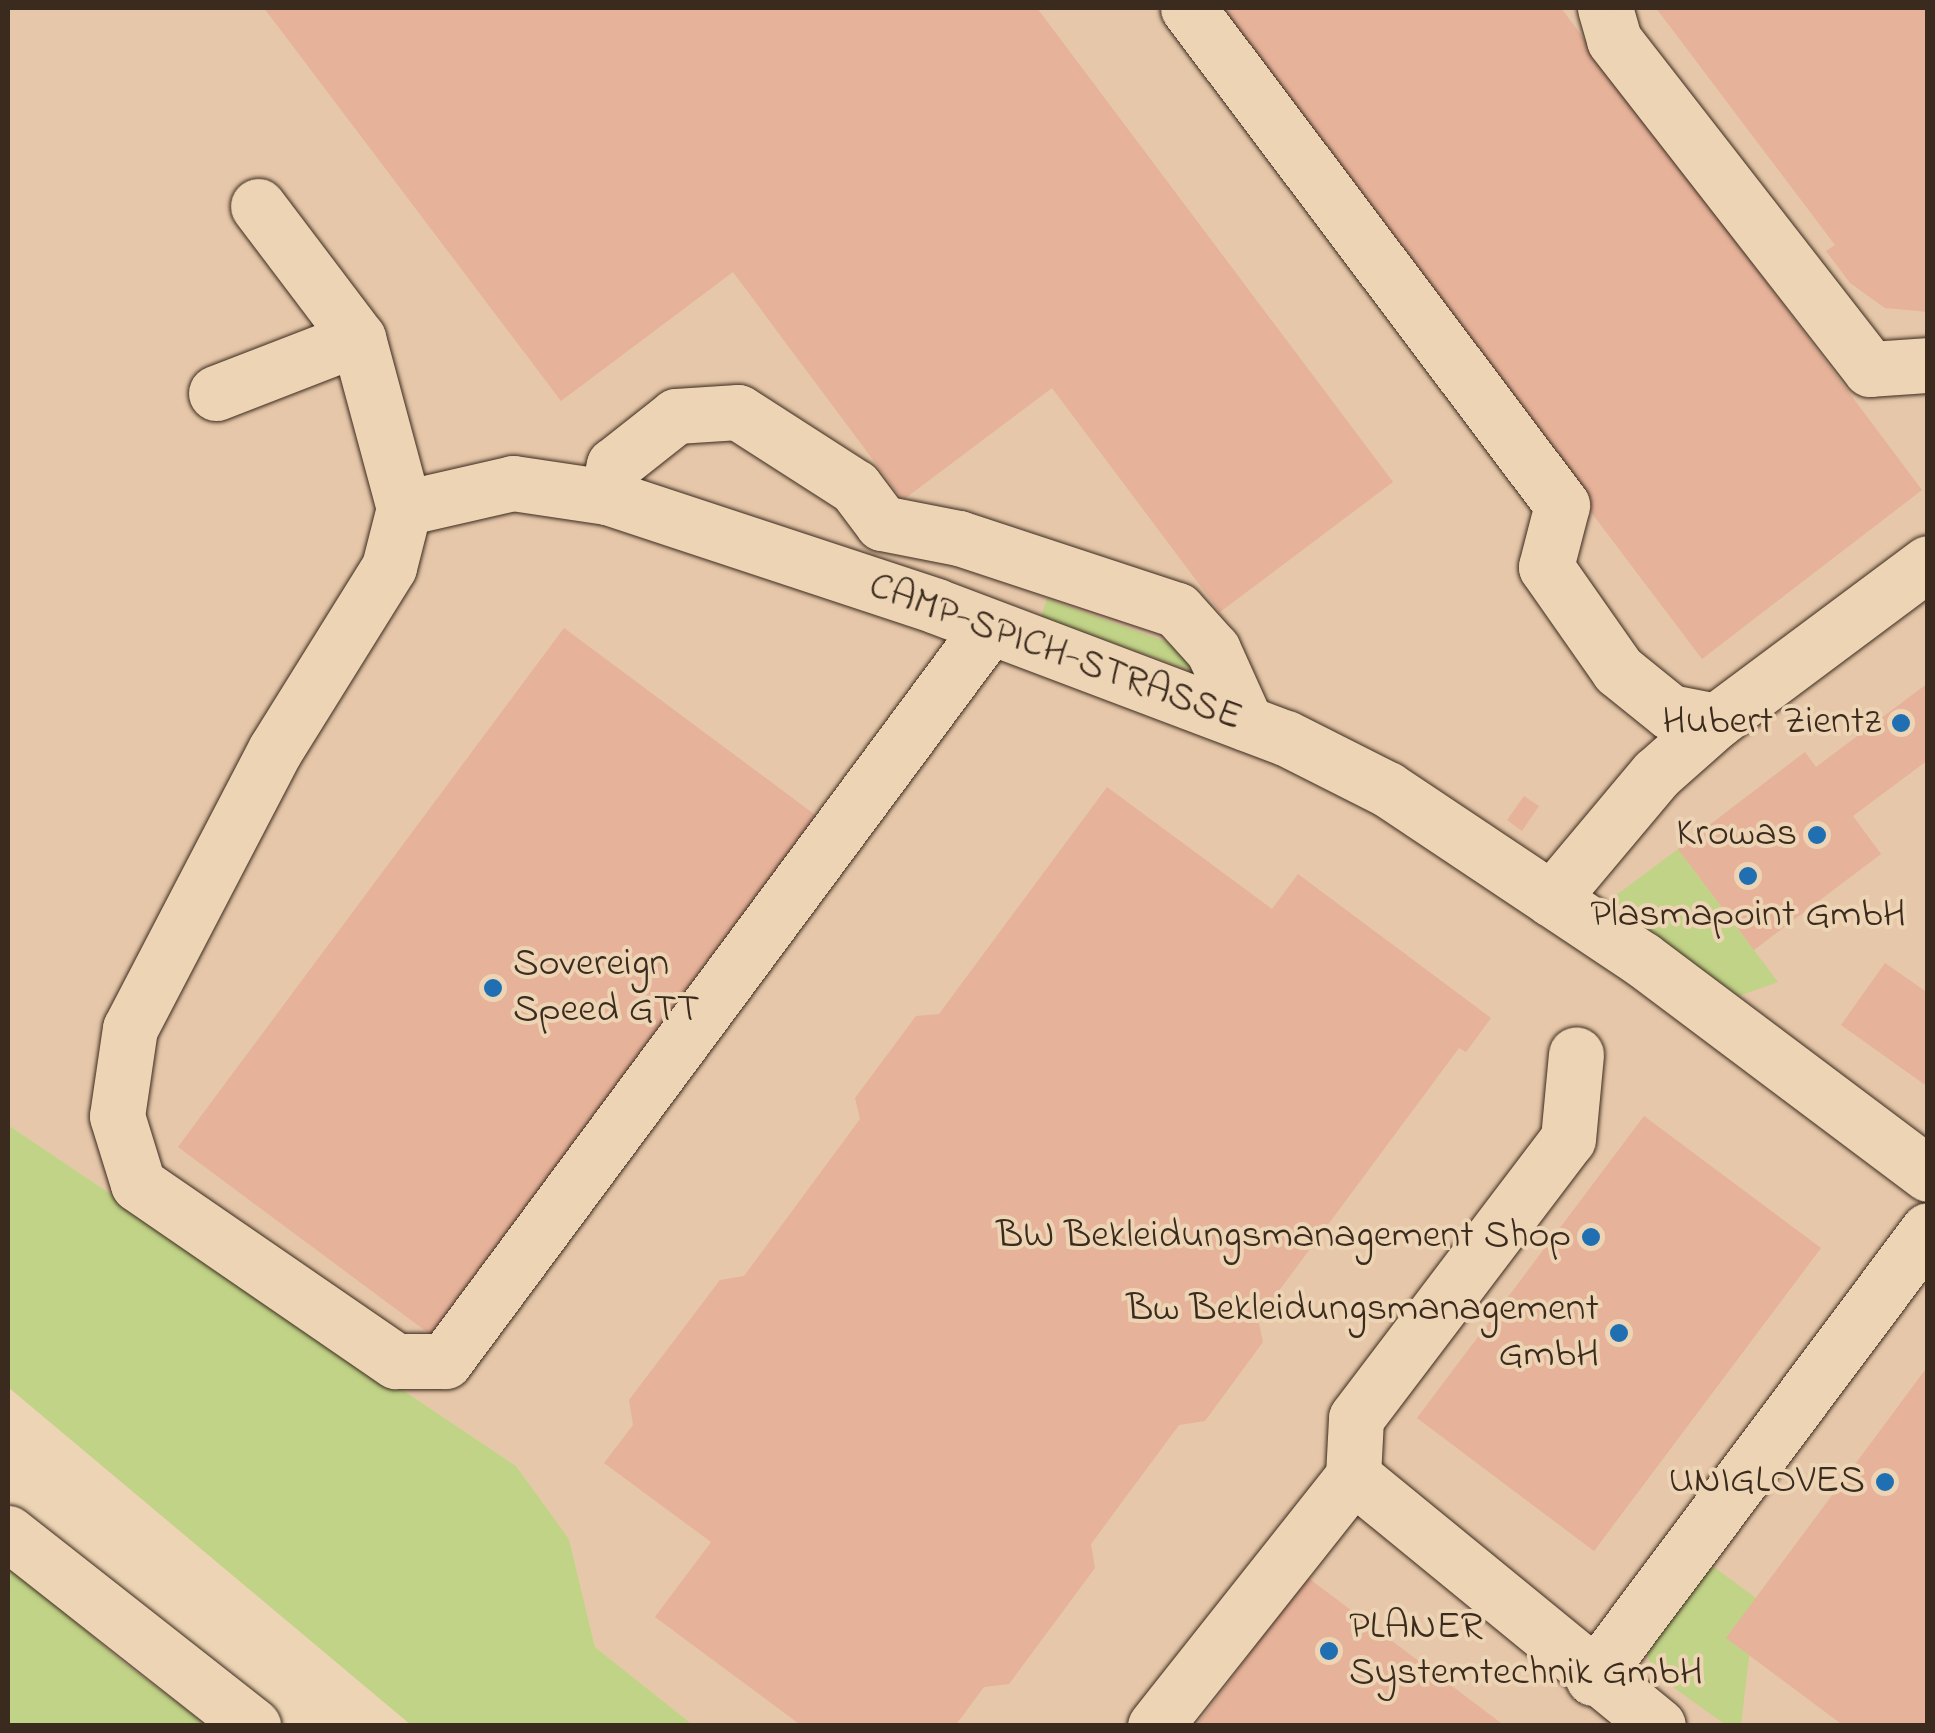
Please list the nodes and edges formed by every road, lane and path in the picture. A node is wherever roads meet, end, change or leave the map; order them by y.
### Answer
1 (1188, 8) edge
2 (1606, 8) edge
3 (258, 206) dead end
4 (358, 338) junction
5 (1928, 364) edge
6 (216, 394) dead end
7 (607, 497) junction
8 (404, 508) junction
9 (958, 538) junction
10 (1928, 563) edge
11 (936, 606) junction
12 (988, 629) junction
13 (1716, 721) junction
14 (1246, 723) junction
15 (1551, 899) junction
16 (1576, 1054) dead end
17 (1928, 1174) edge
18 (1928, 1230) edge
19 (1354, 1476) junction
20 (8, 1533) edge
21 (1593, 1678) junction
22 (253, 1726) edge
23 (1155, 1726) edge
24 (1658, 1726) edge

1 - 13 street
2 - 5 street
3 - 4 street
4 - 6 street
4 - 8 street
7 - 8 street, CAMP-SPICH-STRASSE
7 - 9 street
7 - 11 street, CAMP-SPICH-STRASSE
8 - 12 street
9 - 11 street
9 - 14 street
10 - 13 street
11 - 12 street, CAMP-SPICH-STRASSE
12 - 14 street, CAMP-SPICH-STRASSE
13 - 15 street
14 - 15 street, CAMP-SPICH-STRASSE
15 - 17 street, CAMP-SPICH-STRASSE
16 - 19 street
18 - 21 street
19 - 21 street
19 - 23 street
20 - 22 street
21 - 24 street

